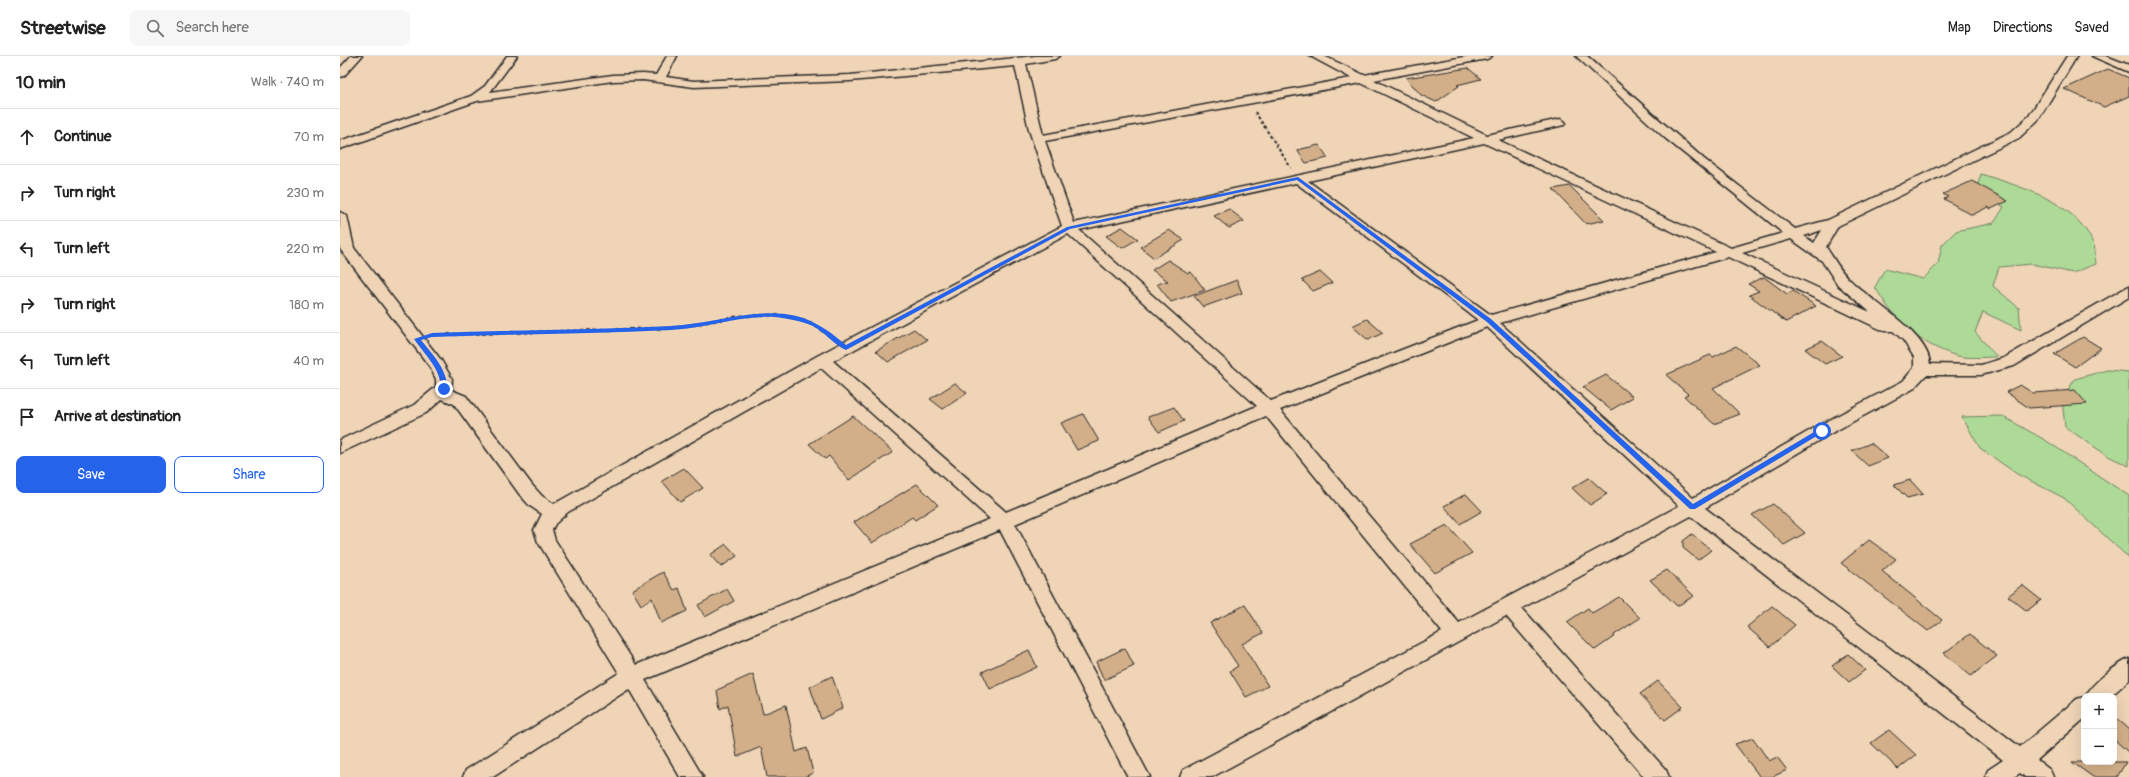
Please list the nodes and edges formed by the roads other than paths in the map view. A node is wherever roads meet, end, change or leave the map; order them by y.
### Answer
1 (512, 56) edge
2 (672, 56) edge
3 (1055, 56) edge
4 (1315, 56) edge
5 (1487, 56) edge
6 (1581, 56) edge
7 (2072, 56) edge
8 (2097, 56) edge
9 (356, 57) edge
10 (340, 58) edge
11 (1020, 62) junction
12 (2129, 69) edge
13 (340, 74) edge
14 (1362, 79) junction
15 (659, 80) junction
16 (475, 98) junction
17 (1560, 123) dead end
18 (1484, 138) junction
19 (1038, 139) junction
20 (340, 145) edge
21 (1298, 178) junction
22 (340, 216) edge
23 (1833, 223) junction
24 (1069, 228) junction
25 (1793, 234) junction
26 (1729, 253) junction
27 (1828, 259) junction
28 (2129, 291) edge
29 (1489, 321) junction
30 (1908, 336) junction
31 (822, 360) junction
32 (1922, 369) junction
33 (440, 392) junction
34 (1269, 408) junction
35 (340, 447) edge
36 (1692, 507) junction
37 (554, 513) junction
38 (1004, 521) junction
39 (1509, 606) junction
40 (1456, 634) junction
41 (2129, 668) edge
42 (632, 676) junction
43 (2100, 693) edge
44 (2081, 709) edge
45 (2020, 761) junction
46 (474, 777) edge
47 (692, 777) edge
48 (1139, 777) edge
49 (1191, 777) edge
50 (1658, 777) edge
51 (1996, 777) edge
52 (2042, 777) edge

1 - 16 street
2 - 15 street
3 - 11 street
4 - 14 street
5 - 14 street
6 - 25 street
7 - 23 street
8 - 12 street
9 - 10 street
9 - 13 street
11 - 15 street
11 - 19 street
14 - 18 street
14 - 19 street
15 - 16 street
16 - 20 street
17 - 18 street
18 - 21 street
18 - 26 street
19 - 24 street
21 - 24 street
21 - 29 street
22 - 33 street
23 - 25 street
23 - 27 street
24 - 31 street
24 - 34 street
25 - 26 street
25 - 27 street
26 - 29 street
26 - 30 street
27 - 30 street
28 - 32 street
29 - 34 street
29 - 36 street
30 - 32 street
31 - 37 street
31 - 38 street
32 - 36 street
33 - 35 street
33 - 37 street
34 - 38 street
34 - 40 street
36 - 39 street
36 - 45 street
37 - 42 street
38 - 42 street
38 - 48 street
39 - 40 street
39 - 50 street
40 - 49 street
41 - 43 street
42 - 46 street
42 - 47 street
44 - 45 street
45 - 51 street
45 - 52 street

